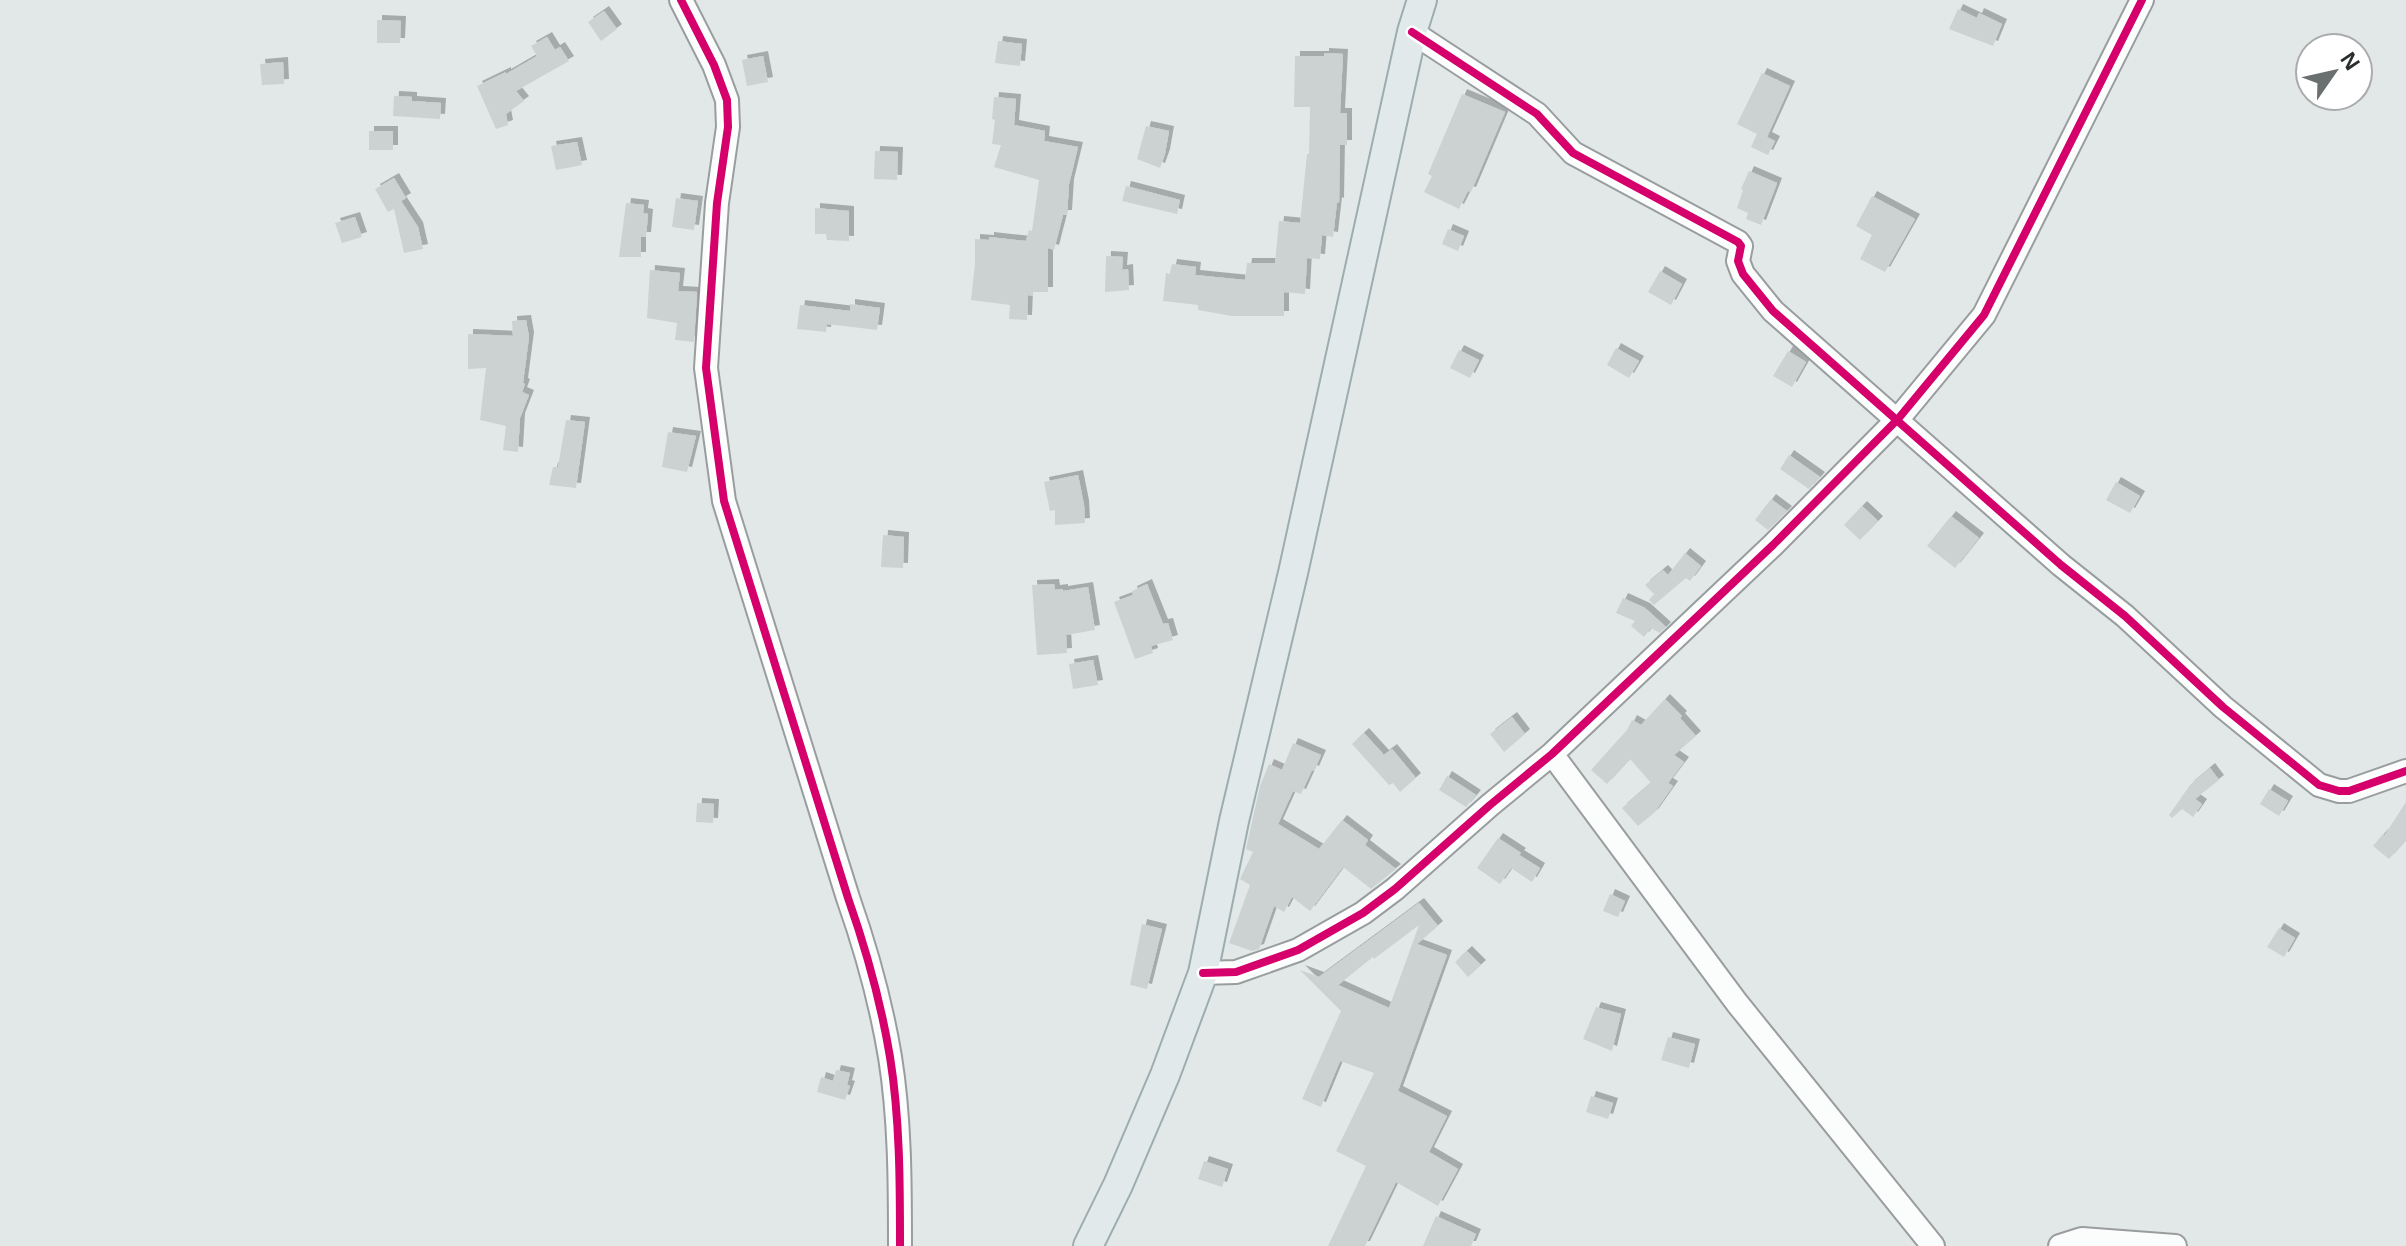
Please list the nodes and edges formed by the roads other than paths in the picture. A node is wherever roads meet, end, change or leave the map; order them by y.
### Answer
1 (681, 0) edge
2 (1422, 0) edge
3 (2142, 0) edge
4 (1412, 32) junction
5 (1898, 419) junction
6 (1552, 754) junction
7 (2406, 771) edge
8 (1203, 973) junction
9 (900, 1246) edge
10 (1088, 1246) edge
11 (1933, 1246) edge
12 (2060, 1246) edge
13 (2175, 1246) edge

1 - 9 street
2 - 4 main road
3 - 5 street
4 - 5 street
4 - 8 main road
5 - 6 street
5 - 7 street
6 - 8 street
6 - 11 street
8 - 10 main road
12 - 13 street

